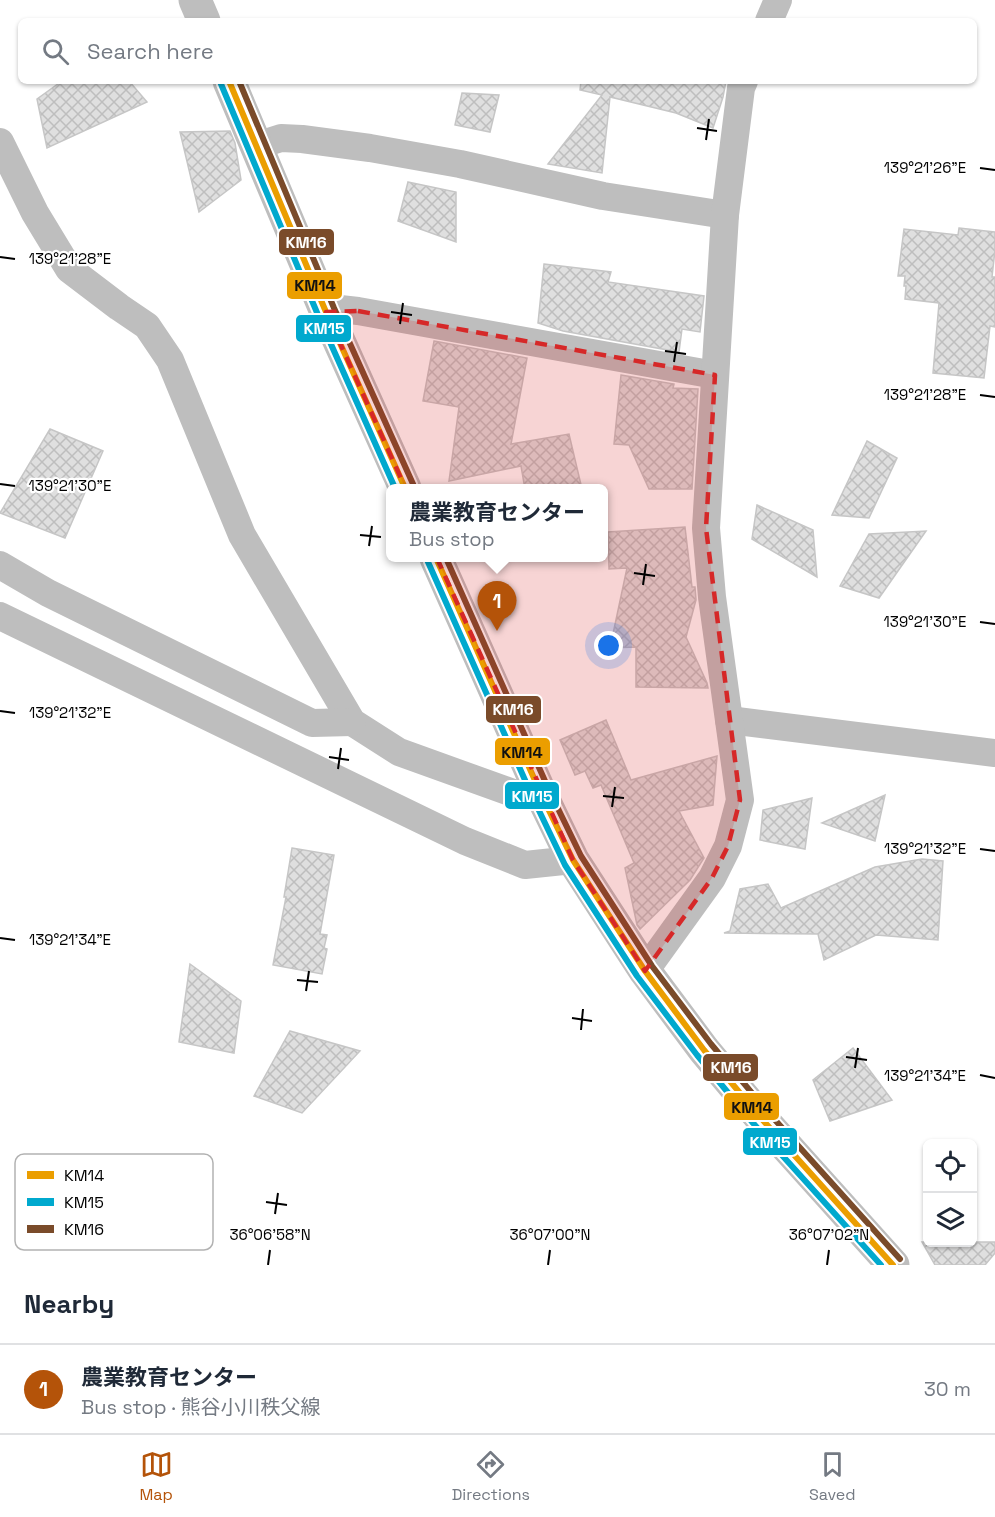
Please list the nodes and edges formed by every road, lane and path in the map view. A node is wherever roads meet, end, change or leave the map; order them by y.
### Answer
1 (195, 0) edge
2 (778, 0) edge
3 (203, 18) edge
4 (770, 18) edge
5 (230, 84) edge
6 (743, 84) edge
7 (0, 142) edge
8 (256, 146) junction
9 (725, 215) junction
10 (326, 312) junction
11 (714, 375) junction
12 (403, 484) edge
13 (438, 562) edge
14 (0, 565) edge
15 (0, 616) edge
16 (729, 720) junction
17 (352, 722) junction
18 (995, 753) edge
19 (541, 794) junction
20 (573, 860) junction
21 (645, 971) junction
22 (893, 1265) edge

1 - 3 main road
2 - 4 street
5 - 8 main road
6 - 9 street
7 - 17 street
8 - 9 street
8 - 10 main road
9 - 11 street
10 - 11 street
10 - 12 main road
11 - 16 street
13 - 19 main road
14 - 17 street
15 - 20 street
16 - 18 street
16 - 21 street
17 - 19 street
19 - 20 main road
20 - 21 main road
21 - 22 main road

